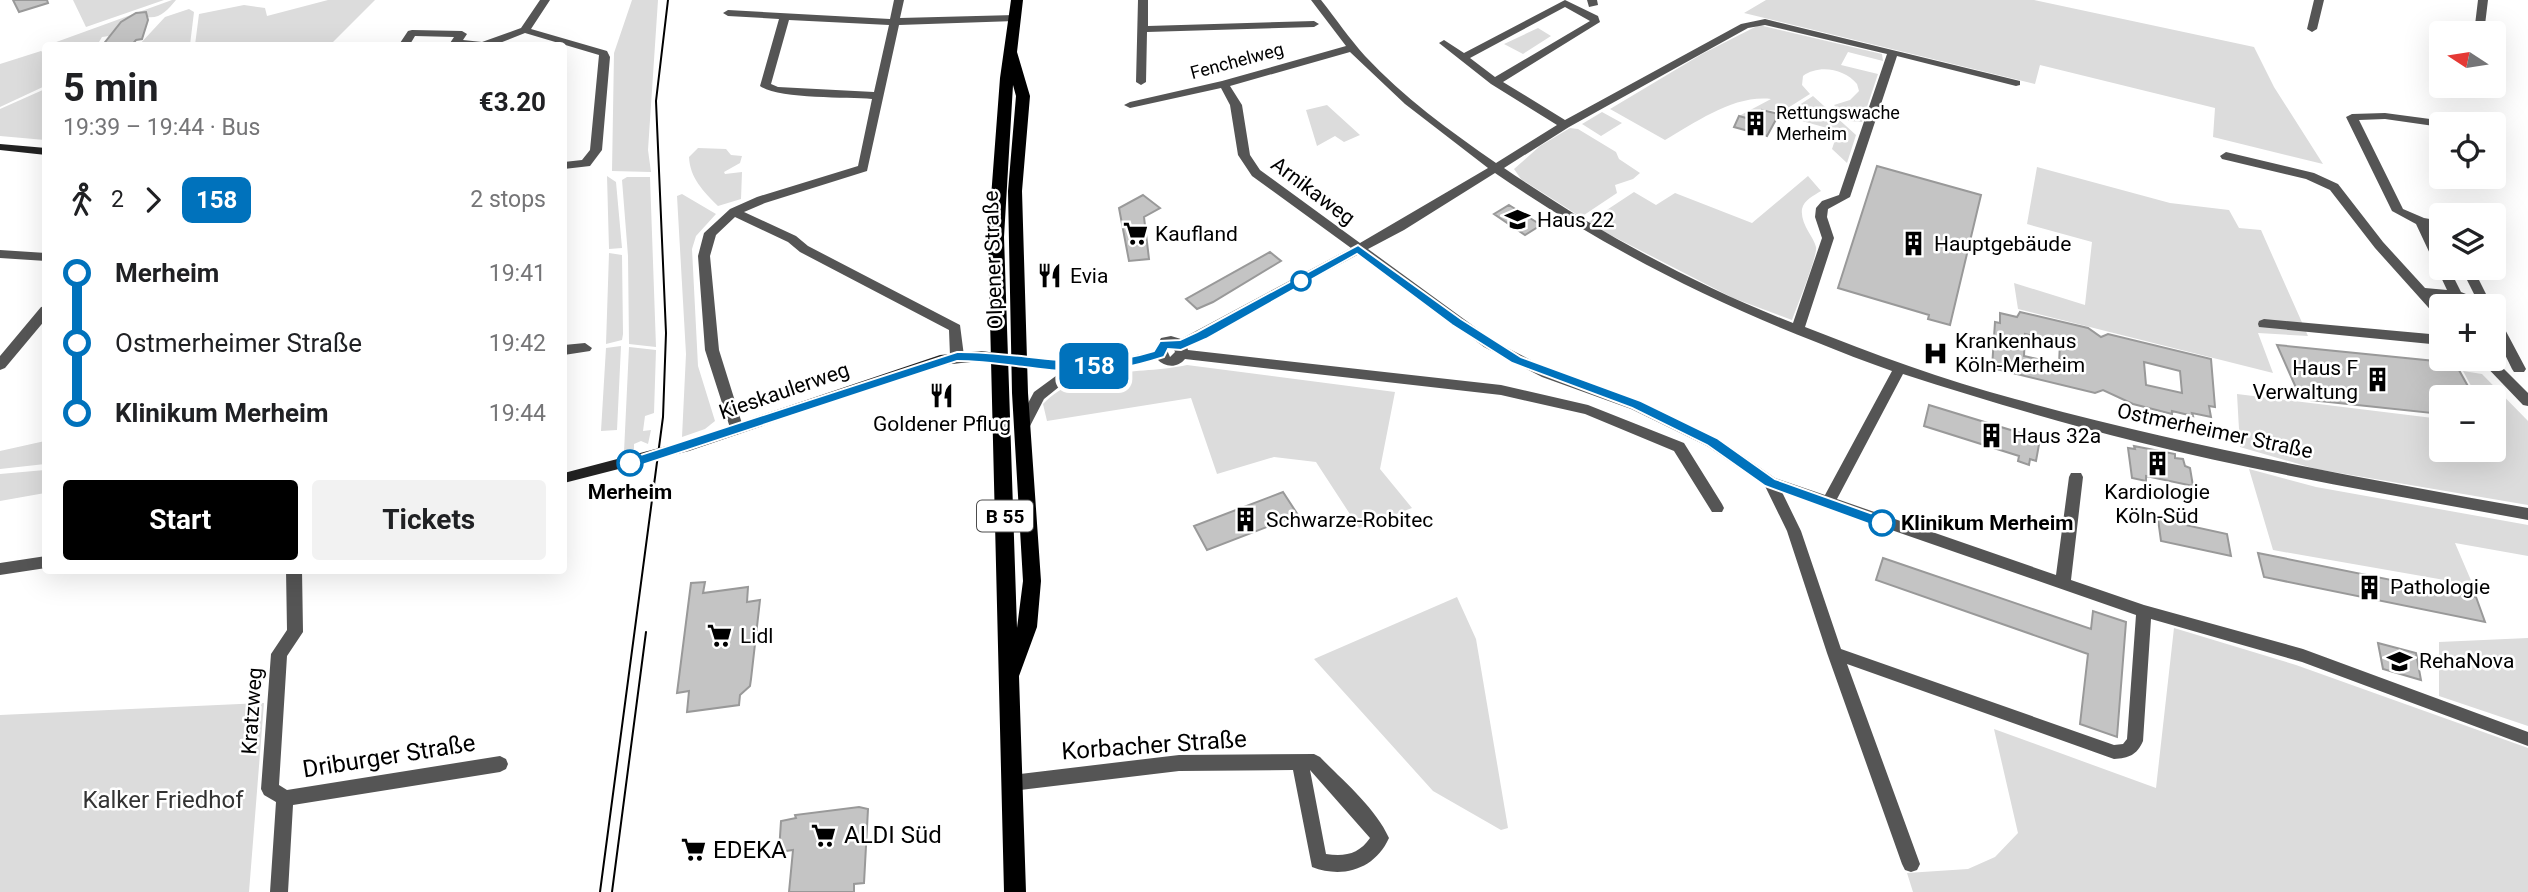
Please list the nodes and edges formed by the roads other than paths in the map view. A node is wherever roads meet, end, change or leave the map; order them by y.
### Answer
1 (545, 0) edge
2 (900, 0) edge
3 (1017, 0) edge
4 (1143, 0) edge
5 (1316, 0) edge
6 (2319, 0) edge
7 (2483, 0) edge
8 (727, 13) dead end
9 (785, 16) junction
10 (1015, 18) junction
11 (895, 20) junction
12 (2480, 21) edge
13 (1314, 24) dead end
14 (1143, 29) junction
15 (2312, 29) dead end
16 (525, 30) junction
17 (406, 42) edge
18 (456, 42) edge
19 (491, 42) edge
20 (1444, 43) dead end
21 (1352, 48) junction
22 (1893, 52) junction
23 (1462, 58) junction
24 (1141, 82) dead end
25 (1495, 82) junction
26 (2016, 83) dead end
27 (1224, 84) junction
28 (879, 96) junction
29 (1015, 96) junction
30 (1130, 105) dead end
31 (2429, 122) edge
32 (1565, 125) junction
33 (0, 147) edge
34 (42, 152) edge
35 (2227, 156) dead end
36 (567, 165) edge
37 (1495, 168) junction
38 (734, 212) junction
39 (2421, 222) junction
40 (2429, 223) edge
41 (2429, 239) edge
42 (1358, 249) junction
43 (0, 254) edge
44 (42, 257) edge
45 (2422, 292) junction
46 (2445, 294) edge
47 (2429, 300) edge
48 (42, 315) edge
49 (2264, 324) dead end
50 (1797, 331) junction
51 (2429, 339) edge
52 (2506, 340) edge
53 (585, 348) dead end
54 (1182, 349) junction
55 (567, 350) edge
56 (957, 356) junction
57 (1000, 358) junction
58 (1020, 361) junction
59 (0, 365) edge
60 (1075, 368) junction
61 (1899, 369) junction
62 (2524, 370) edge
63 (2500, 373) joint
64 (2528, 401) edge
65 (1024, 424) junction
66 (737, 430) junction
67 (567, 477) edge
68 (2076, 477) dead end
69 (1770, 482) junction
70 (1828, 503) junction
71 (1717, 508) dead end
72 (2528, 514) edge
73 (42, 563) edge
74 (0, 569) edge
75 (294, 574) edge
76 (2063, 583) junction
77 (2144, 611) junction
78 (1835, 653) junction
79 (1011, 673) junction
80 (2528, 739) edge
81 (1300, 762) junction
82 (500, 764) dead end
83 (1011, 783) junction
84 (285, 798) junction
85 (1911, 864) dead end
86 (279, 892) edge
87 (1015, 892) edge

1 - 16 street
2 - 11 street
3 - 10 main road, Olpener Straße / B 55
4 - 14 street
5 - 21 street, Ostmerheimer Straße
6 - 15 street
7 - 12 street
8 - 9 street
9 - 11 street
9 - 28 street
10 - 11 street
10 - 29 main road, Olpener Straße / B 55
11 - 28 street
13 - 14 street
14 - 24 street
16 - 19 street
16 - 36 street
17 - 18 street
20 - 23 street
21 - 27 street, Fenchelweg
21 - 37 street, Ostmerheimer Straße
22 - 26 street
22 - 32 street
22 - 50 street
23 - 25 street
23 - 25 street
25 - 32 street
27 - 30 street, Fenchelweg
27 - 42 street, Arnikaweg
28 - 38 street
29 - 57 main road, Olpener Straße / B 55
29 - 58 main road, Olpener Straße / B 55
31 - 39 street
32 - 37 street
33 - 34 street
35 - 45 street
37 - 42 street
37 - 50 street, Ostmerheimer Straße
38 - 56 street
38 - 66 street
39 - 40 street
39 - 41 street
42 - 54 street
42 - 69 street
43 - 44 street
45 - 46 street
45 - 47 street
48 - 59 street
49 - 51 street
50 - 61 street, Ostmerheimer Straße
52 - 62 street
53 - 55 street
54 - 60 street
54 - 71 street
56 - 57 street, Kieskaulerweg
56 - 66 street, Kieskaulerweg
57 - 58 street, Kieskaulerweg
57 - 79 main road, Olpener Straße / B 55
58 - 60 street
58 - 65 main road, Olpener Straße / B 55
60 - 65 street
61 - 70 street
61 - 72 street, Ostmerheimer Straße
62 - 63 street
63 - 64 street
65 - 79 main road, Olpener Straße / B 55
66 - 67 street, Kieskaulerweg
68 - 76 street
69 - 70 street
69 - 78 street
70 - 76 street
73 - 74 street
75 - 84 street, Kratzweg
76 - 77 street
77 - 78 street
77 - 80 street
78 - 85 street
79 - 83 main road, Olpener Straße / B 55
81 - 81 street, Korbacher Straße
81 - 83 street, Korbacher Straße
82 - 84 street, Driburger Straße
83 - 87 main road, Olpener Straße / B 55
84 - 86 street

